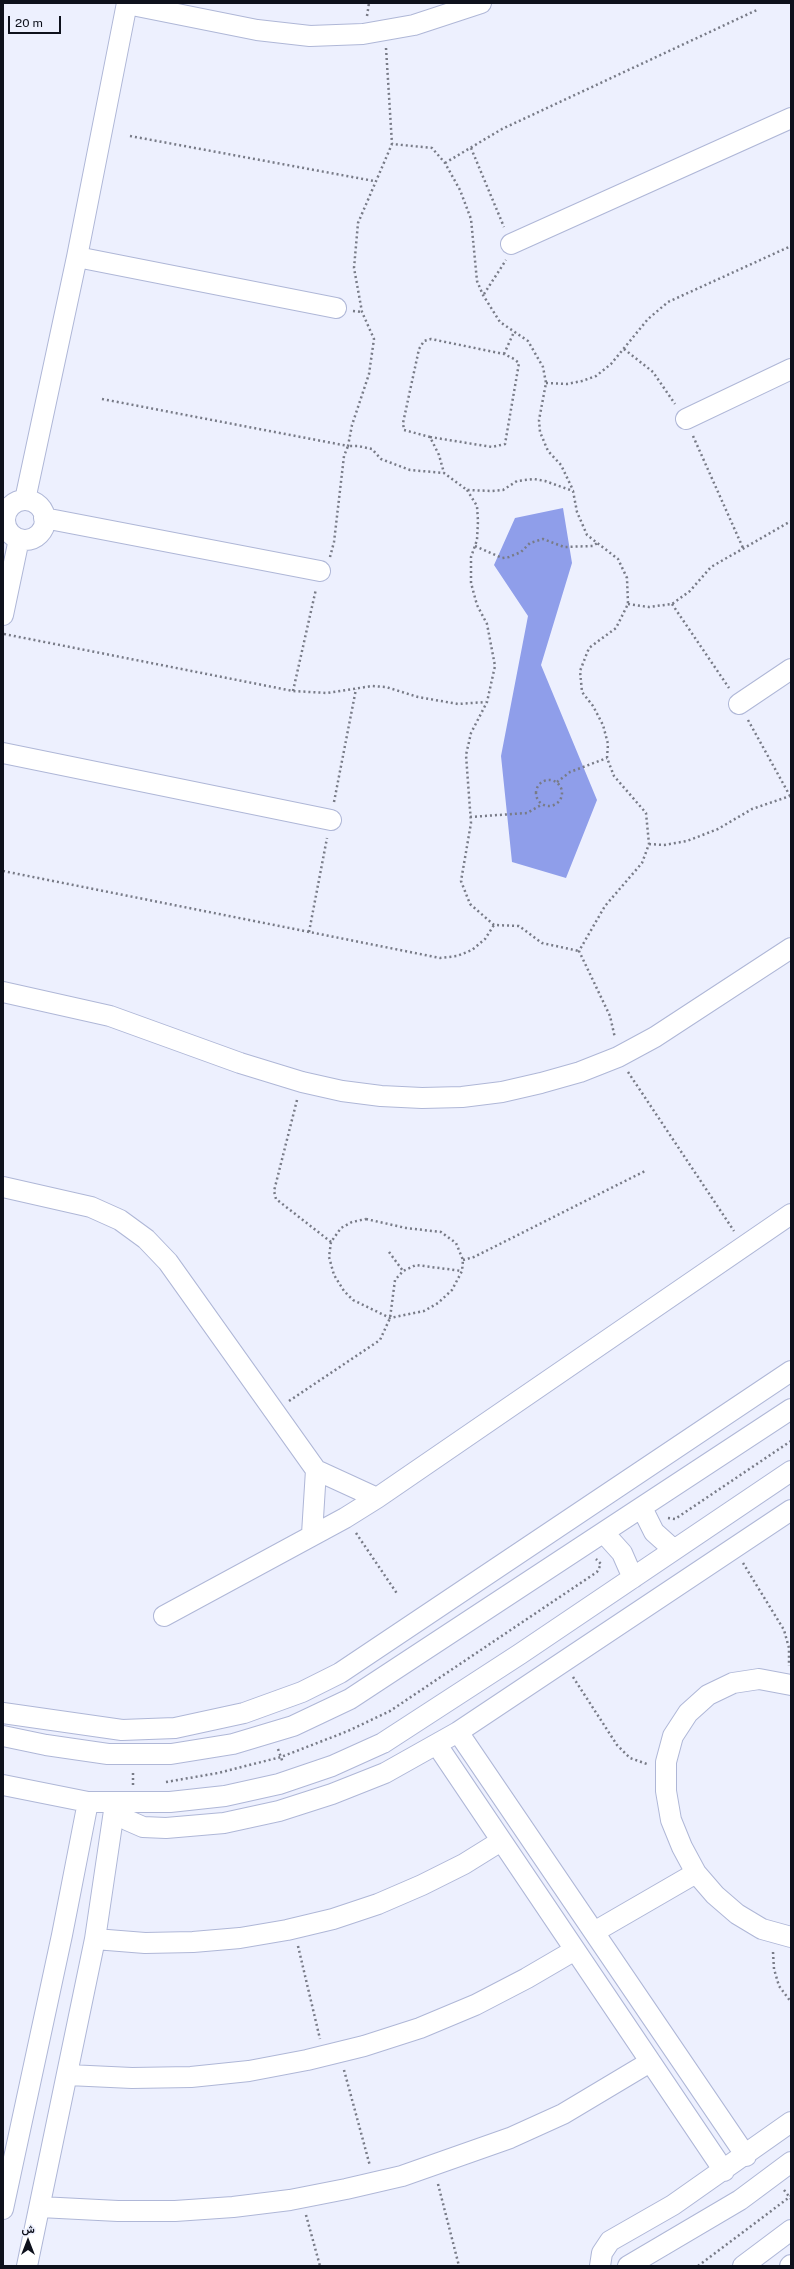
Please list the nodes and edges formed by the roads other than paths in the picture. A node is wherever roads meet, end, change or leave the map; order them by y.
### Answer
1 (481, 3) edge
2 (127, 4) edge
3 (791, 118) edge
4 (511, 244) road end
5 (77, 257) junction
6 (336, 308) dead end
7 (791, 369) edge
8 (686, 419) road end
9 (16, 499) edge
10 (44, 518) junction
11 (10, 532) edge
12 (320, 571) road end
13 (3, 615) edge
14 (791, 669) edge
15 (739, 704) road end
16 (3, 753) edge
17 (331, 820) dead end
18 (791, 948) edge
19 (3, 992) edge
20 (3, 1187) edge
21 (791, 1214) edge
22 (791, 1372) edge
23 (791, 1409) edge
24 (316, 1470) junction
25 (791, 1471) edge
26 (377, 1498) junction
27 (751, 1498) junction
28 (642, 1508) junction
29 (791, 1510) edge
30 (770, 1524) junction
31 (604, 1533) junction
32 (312, 1534) junction
33 (674, 1550) junction
34 (633, 1578) junction
35 (164, 1616) dead end
36 (520, 1654) junction
37 (538, 1678) junction
38 (788, 1684) edge
39 (3, 1713) edge
40 (458, 1732) junction
41 (3, 1736) edge
42 (437, 1745) junction
43 (3, 1785) edge
44 (88, 1802) junction
45 (115, 1804) junction
46 (502, 1841) junction
47 (696, 1873) junction
48 (594, 1932) junction
49 (783, 1935) edge
50 (95, 1939) junction
51 (575, 1950) junction
52 (650, 2062) junction
53 (68, 2075) junction
54 (791, 2122) edge
55 (746, 2156) junction
56 (791, 2162) edge
57 (724, 2171) junction
58 (40, 2207) junction
59 (3, 2210) edge
60 (791, 2230) edge
61 (27, 2266) edge
62 (600, 2266) edge
63 (628, 2266) edge
64 (743, 2266) edge

1 - 2 street
2 - 5 street
3 - 4 street
5 - 6 street
5 - 9 street
7 - 8 street
9 - 10 street
9 - 11 street
10 - 11 street
10 - 12 street
11 - 13 street
14 - 15 street
16 - 17 street
18 - 19 street
20 - 24 street
21 - 26 street
22 - 39 street
23 - 28 street
24 - 26 street
24 - 32 street
25 - 27 street
26 - 32 street
27 - 30 street
27 - 33 street
28 - 31 street
28 - 33 street
29 - 30 street
30 - 37 street
31 - 34 street
31 - 41 street
32 - 35 street
33 - 34 street
34 - 36 street
36 - 37 street
36 - 45 street
37 - 40 street
38 - 47 street
40 - 42 street
40 - 48 street
42 - 45 street
42 - 46 street
43 - 44 street
44 - 45 street
44 - 59 street
45 - 50 street
46 - 50 street
46 - 51 street
47 - 48 street
47 - 49 street
48 - 55 street
50 - 53 street
51 - 52 street
51 - 53 street
52 - 57 street
52 - 58 street
53 - 58 street
54 - 55 street
55 - 57 street
56 - 63 street
57 - 62 street
58 - 61 street
60 - 64 street

